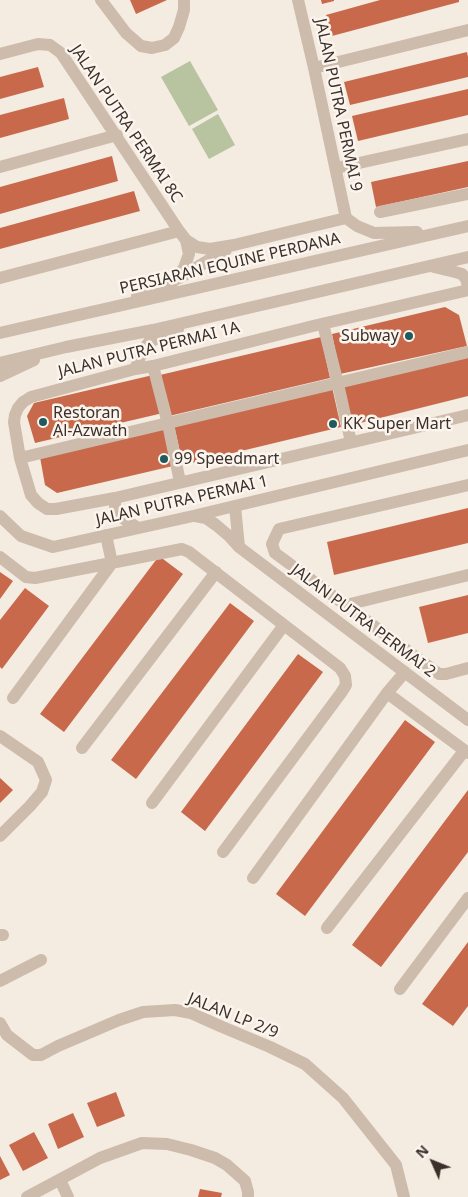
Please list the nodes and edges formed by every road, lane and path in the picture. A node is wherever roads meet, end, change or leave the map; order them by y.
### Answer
1 (101, 0) edge
2 (184, 0) edge
3 (298, 0) edge
4 (468, 30) edge
5 (0, 54) edge
6 (314, 68) junction
7 (117, 136) junction
8 (468, 139) edge
9 (0, 167) edge
10 (336, 168) junction
11 (468, 194) edge
12 (380, 212) dead end
13 (346, 218) junction
14 (468, 226) edge
15 (433, 234) junction
16 (183, 235) junction
17 (234, 245) junction
18 (468, 257) edge
19 (430, 266) junction
20 (0, 278) edge
21 (174, 281) junction
22 (468, 288) edge
23 (102, 310) junction
24 (190, 321) junction
25 (323, 324) junction
26 (0, 334) edge
27 (66, 347) junction
28 (468, 352) edge
29 (0, 363) edge
30 (153, 366) junction
31 (135, 369) junction
32 (0, 376) edge
33 (338, 384) junction
34 (468, 415) edge
35 (168, 424) junction
36 (351, 442) junction
37 (468, 450) edge
38 (20, 458) junction
39 (180, 482) junction
40 (468, 485) edge
41 (115, 498) junction
42 (235, 506) junction
43 (0, 516) edge
44 (193, 516) junction
45 (138, 528) junction
46 (106, 535) junction
47 (239, 547) junction
48 (0, 557) edge
49 (112, 563) junction
50 (216, 572) junction
51 (468, 575) edge
52 (346, 605) junction
53 (284, 625) junction
54 (398, 644) junction
55 (385, 658) junction
56 (468, 668) edge
57 (405, 672) junction
58 (389, 691) junction
59 (13, 698) dead end
60 (468, 720) edge
61 (3, 742) edge
62 (82, 748) dead end
63 (466, 752) edge
64 (152, 803) dead end
65 (0, 836) edge
66 (224, 852) dead end
67 (253, 878) dead end
68 (468, 898) edge
69 (327, 928) dead end
70 (41, 960) dead end
71 (0, 982) edge
72 (400, 989) dead end
73 (0, 1023) edge
74 (60, 1180) junction
75 (403, 1193) edge
76 (27, 1197) edge
77 (68, 1197) edge
78 (248, 1197) edge

1 - 2 street
3 - 6 street, JALAN PUTRA PERMAI 9
4 - 6 street
5 - 7 street, JALAN PUTRA PERMAI 8C
6 - 10 street, JALAN PUTRA PERMAI 9
7 - 9 street
7 - 16 street, JALAN PUTRA PERMAI 8C
8 - 10 street
10 - 13 street, JALAN PUTRA PERMAI 9
11 - 12 street
13 - 15 street
13 - 17 street
14 - 15 street, PERSIARAN EQUINE PERDANA
15 - 23 street, PERSIARAN EQUINE PERDANA
16 - 17 street
16 - 20 street
16 - 21 street
17 - 21 street
18 - 19 street
19 - 22 street, JALAN PUTRA PERMAI 1A
19 - 24 street
21 - 23 street
22 - 25 street, JALAN PUTRA PERMAI 1A
23 - 26 street, PERSIARAN EQUINE PERDANA
24 - 27 street
24 - 31 street
25 - 30 street, JALAN PUTRA PERMAI 1A
25 - 33 street
27 - 29 street
27 - 32 street
28 - 33 street
30 - 31 street, JALAN PUTRA PERMAI 1A
30 - 35 street
31 - 38 street, JALAN PUTRA PERMAI 1A
33 - 35 street
33 - 36 street
34 - 36 street
35 - 38 street
35 - 39 street
36 - 39 street
37 - 42 street, JALAN PUTRA PERMAI 1
38 - 41 street, JALAN PUTRA PERMAI 1A
39 - 41 street
40 - 52 street
41 - 45 street
42 - 44 street, JALAN PUTRA PERMAI 1
42 - 47 street
43 - 46 street, JALAN PUTRA PERMAI 1
44 - 45 street, JALAN PUTRA PERMAI 1
44 - 47 street, JALAN PUTRA PERMAI 2
45 - 46 street, JALAN PUTRA PERMAI 1
46 - 49 street
47 - 55 street, JALAN PUTRA PERMAI 2
48 - 49 street
49 - 50 street
49 - 59 street
50 - 53 street
50 - 62 street
51 - 52 street
52 - 54 street
53 - 64 street
53 - 66 street
54 - 55 street
54 - 56 street
55 - 57 street, JALAN PUTRA PERMAI 2
57 - 58 street
57 - 60 street, JALAN PUTRA PERMAI 2
58 - 63 street
58 - 67 street
61 - 65 street
63 - 69 street
68 - 72 street
70 - 71 street
73 - 75 street, JALAN LP 2/9
74 - 76 street
74 - 77 street
74 - 78 street

